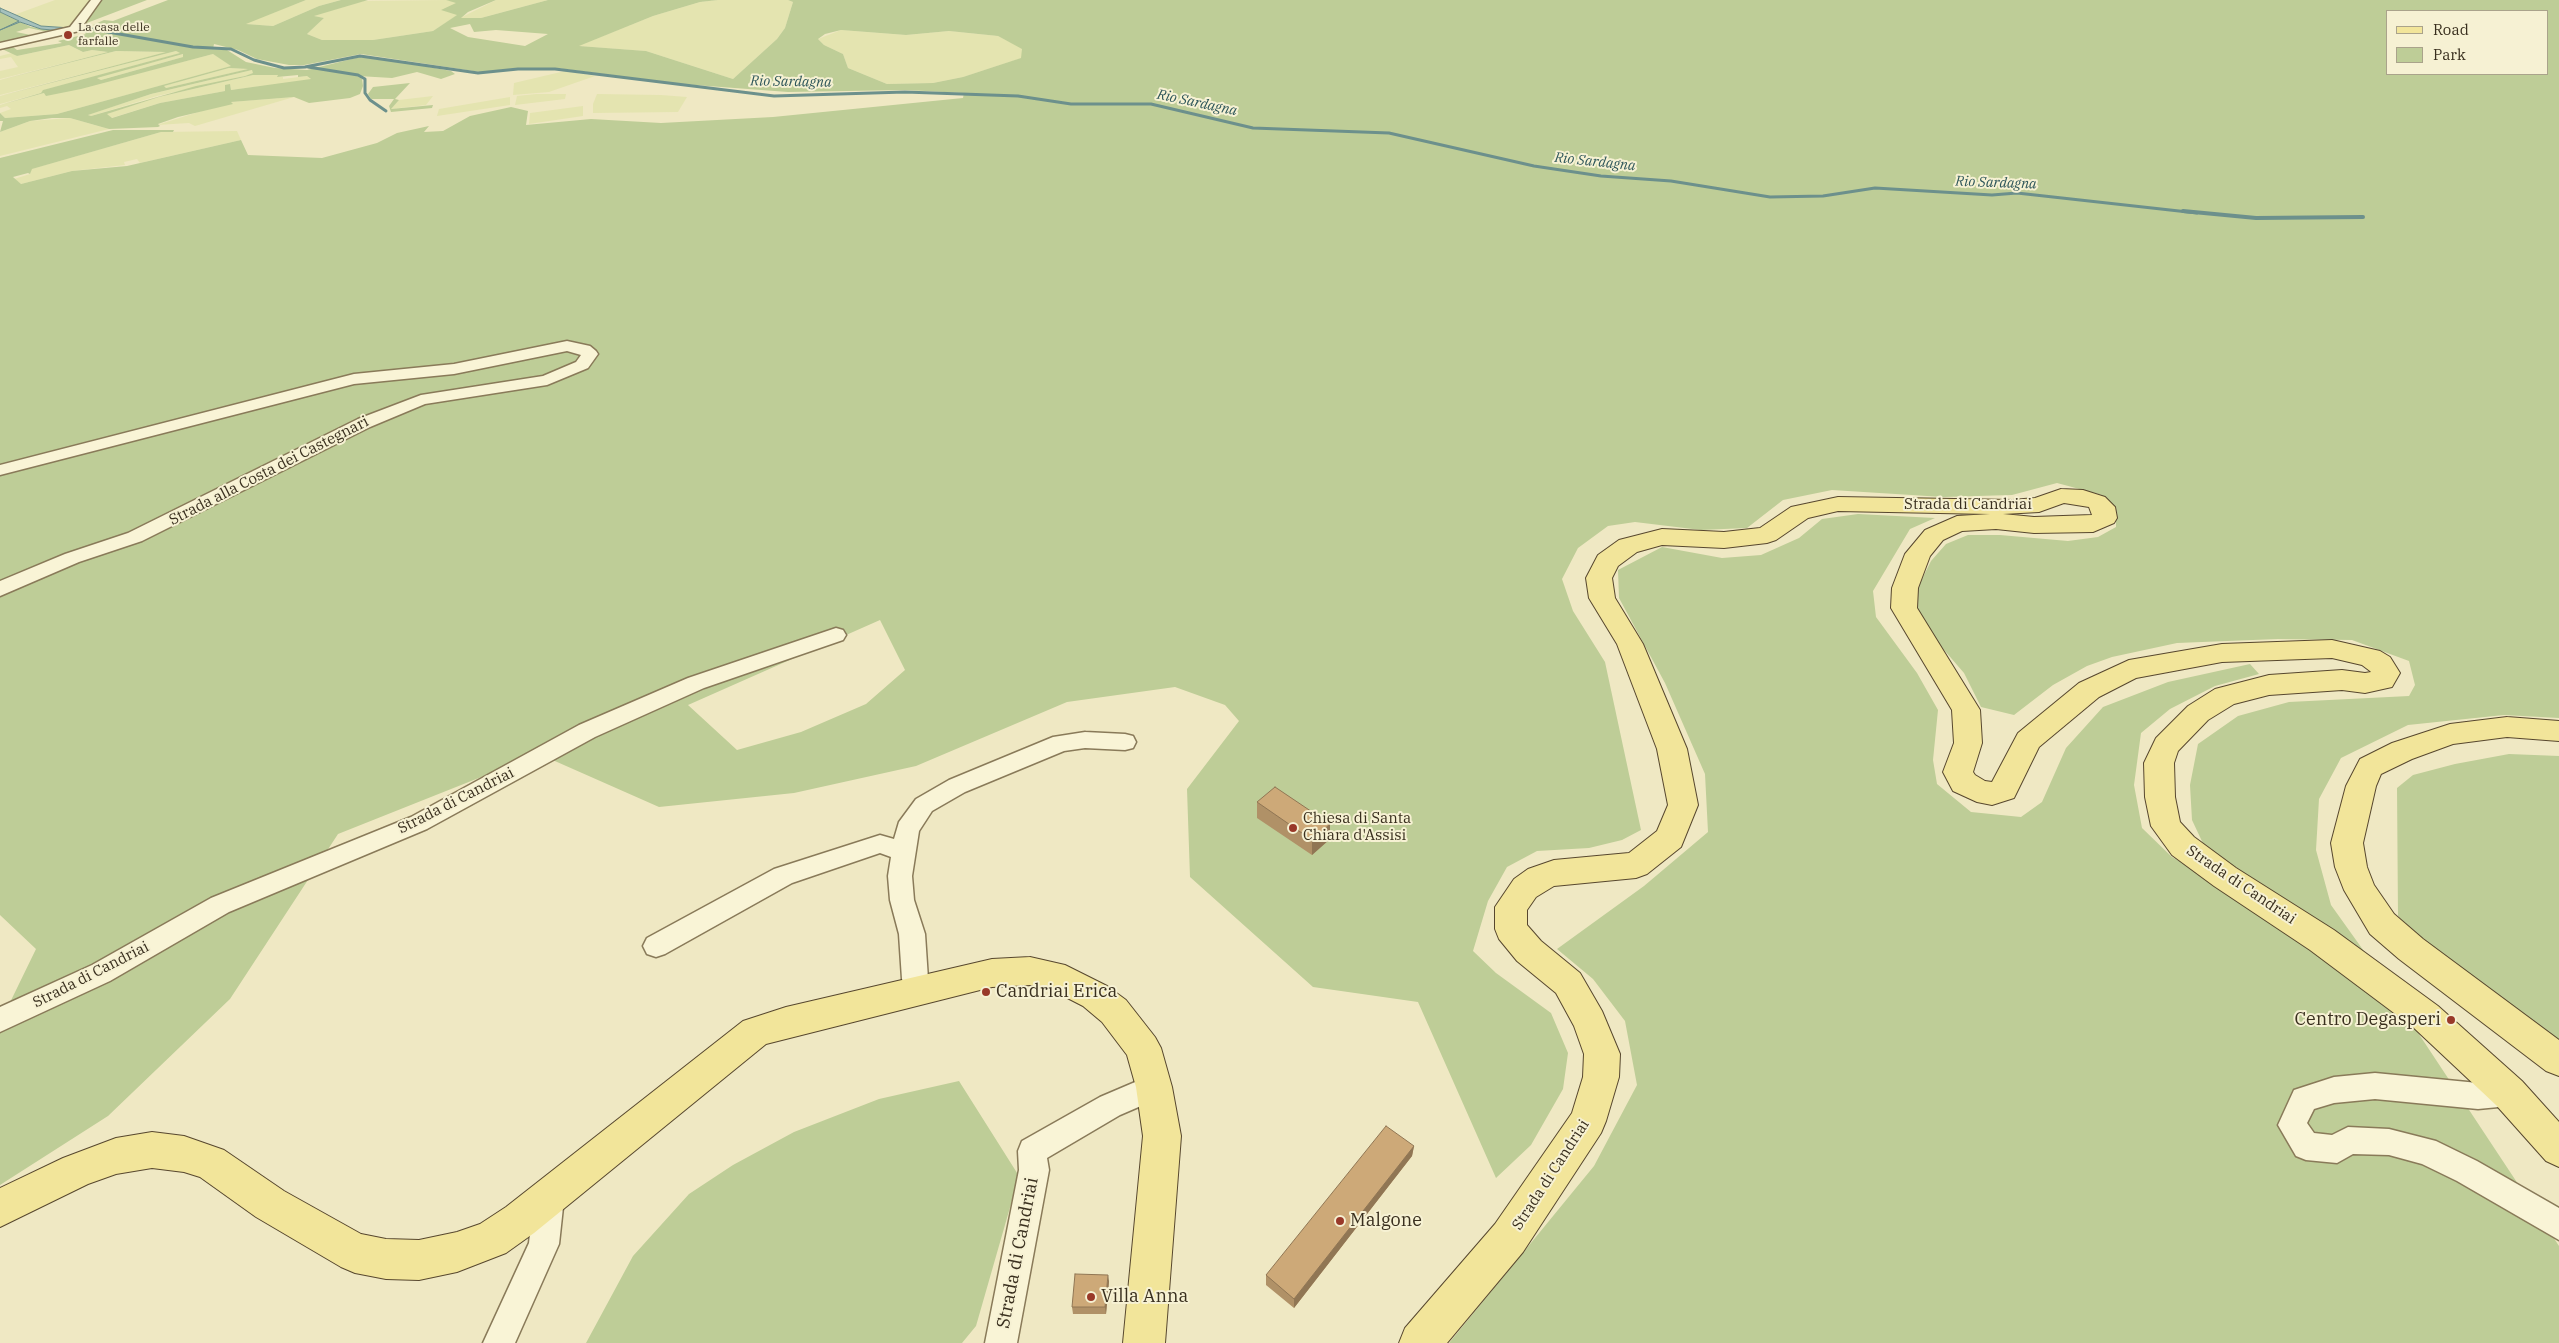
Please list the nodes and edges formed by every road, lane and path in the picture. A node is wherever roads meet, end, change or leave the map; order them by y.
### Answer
1 (96, 0) edge
2 (0, 46) edge
3 (0, 470) edge
4 (0, 589) edge
5 (836, 635) dead end
6 (2559, 731) edge
7 (1125, 742) dead end
8 (905, 852) junction
9 (656, 946) dead end
10 (919, 990) junction
11 (0, 1020) edge
12 (2559, 1060) edge
13 (1154, 1087) junction
14 (2508, 1093) junction
15 (2559, 1149) edge
16 (549, 1198) junction
17 (0, 1208) edge
18 (2559, 1225) edge
19 (1430, 1337) edge
20 (500, 1343) edge
21 (1001, 1343) edge
22 (1144, 1343) edge

1 - 2 street
3 - 4 street, Strada alla Costa dei Castegnari
5 - 11 street, Strada di Candriai
6 - 12 main road
7 - 8 street
8 - 9 street
8 - 10 street
10 - 13 main road
10 - 16 main road
13 - 21 street, Strada di Candriai
13 - 22 main road
14 - 15 main road, Strada di Candriai
14 - 18 street
14 - 19 main road, Strada di Candriai
16 - 17 main road
16 - 20 street

